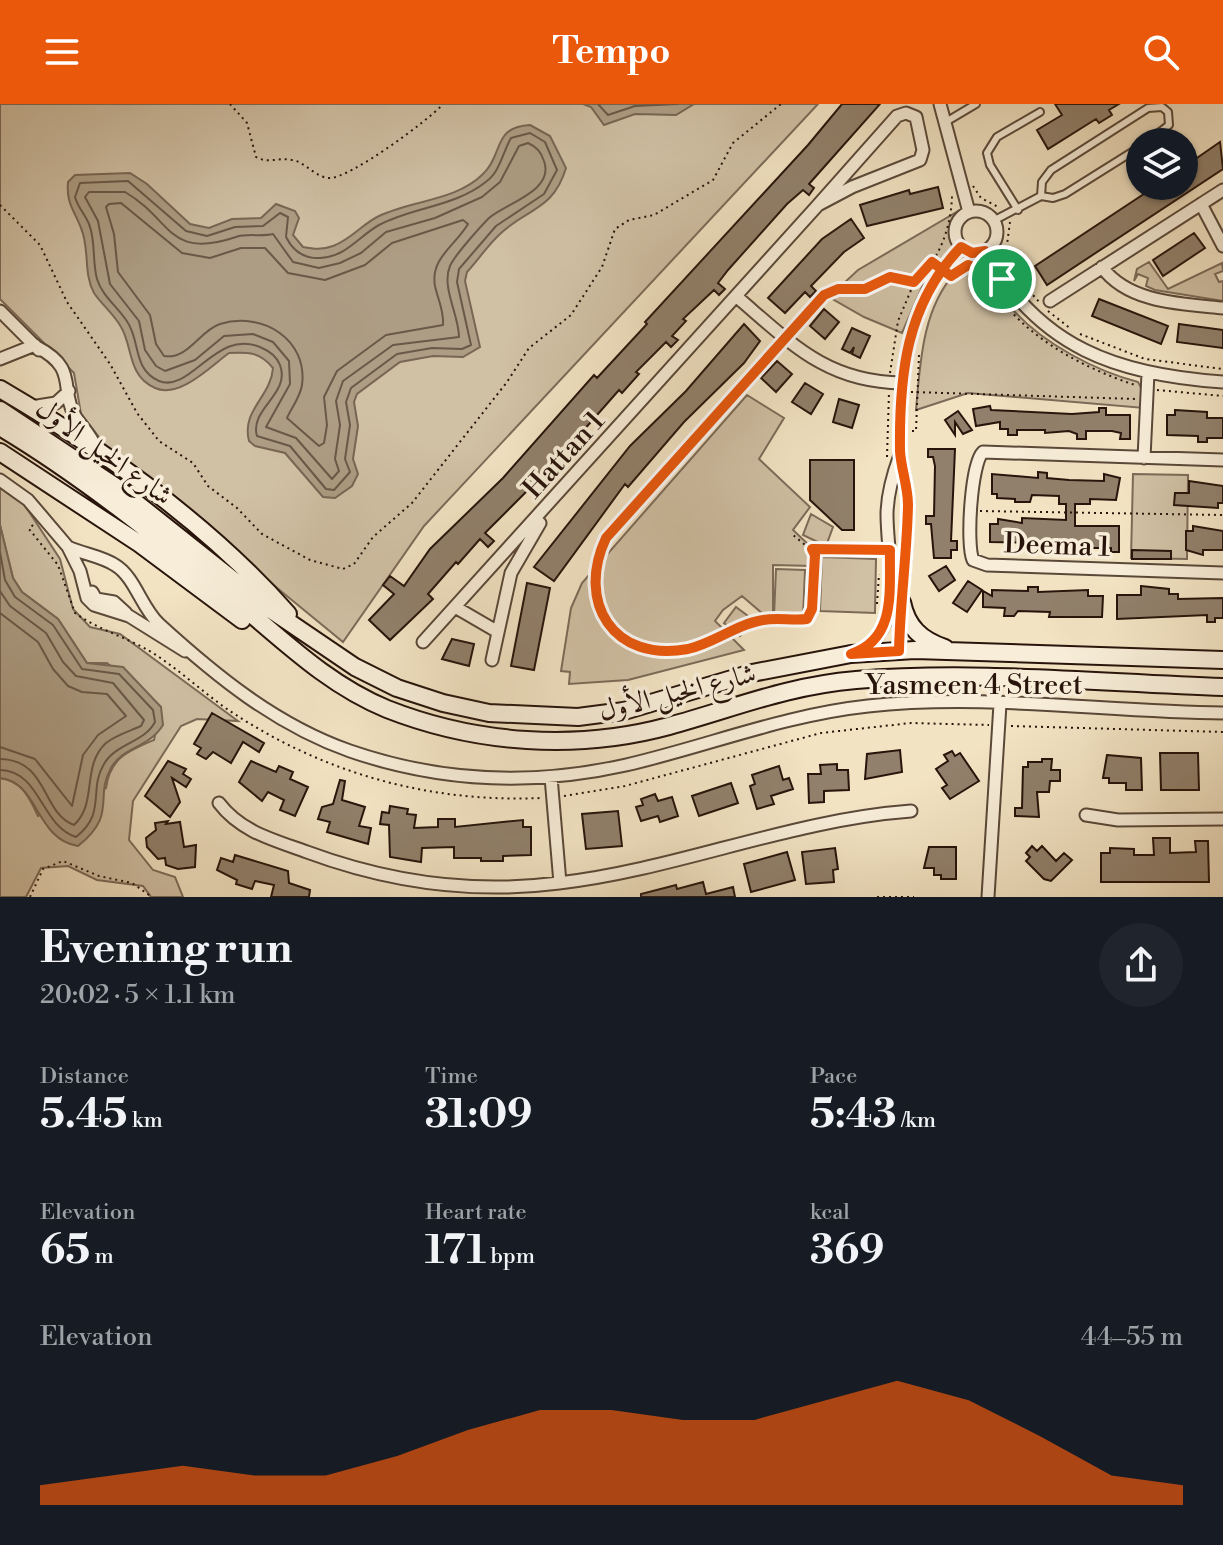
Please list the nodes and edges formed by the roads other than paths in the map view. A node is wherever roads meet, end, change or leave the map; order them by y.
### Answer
1 (940, 104) edge
2 (976, 104) edge
3 (1040, 112) dead end
4 (944, 123) junction
5 (1165, 128) edge
6 (1126, 156) edge
7 (860, 157) junction
8 (870, 179) junction
9 (1223, 190) edge
10 (1041, 196) junction
11 (1201, 204) junction
12 (818, 205) junction
13 (1018, 210) junction
14 (969, 212) junction
15 (993, 221) junction
16 (1223, 246) edge
17 (961, 247) junction
18 (985, 251) junction
19 (1102, 267) junction
20 (737, 297) junction
21 (1050, 301) dead end
22 (1223, 308) edge
23 (0, 311) edge
24 (36, 346) junction
25 (0, 359) edge
26 (1148, 373) junction
27 (1223, 382) edge
28 (902, 388) junction
29 (0, 389) edge
30 (69, 391) junction
31 (30, 407) junction
32 (0, 410) edge
33 (0, 427) edge
34 (96, 448) junction
35 (0, 452) edge
36 (900, 454) junction
37 (1144, 458) junction
38 (1223, 460) edge
39 (0, 480) edge
40 (552, 503) junction
41 (68, 547) junction
42 (490, 569) junction
43 (80, 571) junction
44 (1223, 573) edge
45 (507, 583) junction
46 (132, 585) junction
47 (114, 602) junction
48 (902, 602) junction
49 (455, 607) junction
50 (104, 611) junction
51 (129, 616) junction
52 (298, 627) junction
53 (498, 632) junction
54 (423, 642) dead end
55 (286, 647) junction
56 (899, 651) junction
57 (954, 651) junction
58 (189, 652) junction
59 (851, 654) junction
60 (492, 660) dead end
61 (1223, 660) edge
62 (822, 684) junction
63 (1223, 687) edge
64 (1000, 704) junction
65 (1223, 713) edge
66 (551, 777) junction
67 (219, 803) dead end
68 (911, 811) dead end
69 (1086, 815) dead end
70 (1223, 819) edge
71 (560, 883) junction
72 (988, 897) edge

1 - 4 street
2 - 4 lane
3 - 13 lane
4 - 14 street
5 - 10 lane
6 - 10 lane
7 - 8 street
7 - 8 street, Hattan 1
7 - 12 street, Hattan 1
8 - 12 street, Hattan 1
9 - 11 street
10 - 13 lane
11 - 16 street
11 - 19 street
12 - 20 street, Hattan 1
13 - 15 lane
14 - 15 street
14 - 17 street
15 - 18 street
17 - 18 street
17 - 28 street
18 - 26 street
19 - 21 street
19 - 22 street
20 - 28 street
20 - 40 street, Hattan 1
23 - 24 street
24 - 25 street
24 - 30 street
26 - 27 street
26 - 37 street
28 - 36 street
29 - 31 main road
30 - 31 street
30 - 34 street
31 - 34 main road
32 - 52 main road, شارع الخيل الأول
33 - 55 main road, شارع الخيل الأول
34 - 52 main road
35 - 55 main road
36 - 48 street
36 - 59 street
37 - 38 street, Deema 1
37 - 44 street, Deema 1
39 - 41 street
40 - 42 street, Hattan 1
40 - 45 street
41 - 43 street
41 - 46 street
42 - 45 street
42 - 49 street, Hattan 1
43 - 47 street
43 - 50 street
45 - 53 street
46 - 47 street
46 - 58 street
47 - 50 street
47 - 51 street
48 - 56 street
48 - 57 main road
49 - 53 street
49 - 54 street, Hattan 1
50 - 51 street
51 - 58 street
52 - 59 main road, شارع الخيل الأول
53 - 60 street
55 - 62 main road, شارع الخيل الأول
56 - 57 main road, شارع الخيل الأول
56 - 59 main road, شارع الخيل الأول
56 - 62 main road
57 - 61 main road, شارع الخيل الأول
58 - 66 street, Yasmeen 4 Street
62 - 63 main road, شارع الخيل الأول
64 - 65 street, Yasmeen 4 Street
64 - 66 street, Yasmeen 4 Street
64 - 72 street
66 - 71 street
67 - 71 street
68 - 71 street
69 - 70 street

